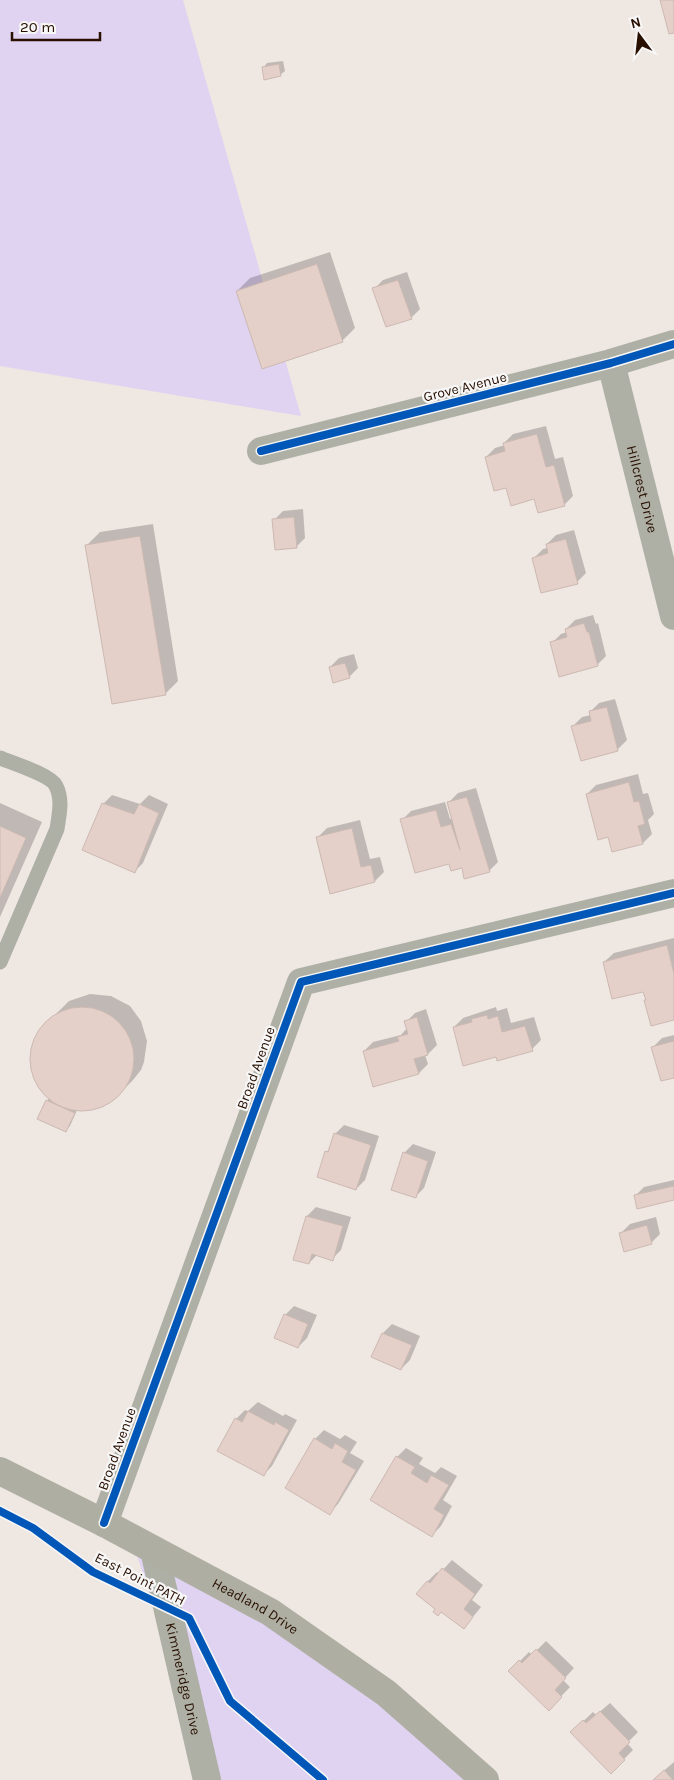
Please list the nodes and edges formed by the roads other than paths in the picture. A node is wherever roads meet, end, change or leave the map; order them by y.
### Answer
1 (674, 344) edge
2 (611, 363) junction
3 (261, 451) dead end
4 (674, 616) edge
5 (0, 758) edge
6 (674, 893) edge
7 (0, 962) edge
8 (0, 1471) edge
9 (104, 1523) junction
10 (154, 1550) junction
11 (207, 1780) edge
12 (485, 1780) edge

1 - 2 street, Grove Avenue
2 - 3 street, Grove Avenue
2 - 4 street, Hillcrest Drive
5 - 7 lane
6 - 9 street, Broad Avenue
8 - 9 main road, Headland Drive
9 - 10 main road, Headland Drive
10 - 11 street, Kimmeridge Drive
10 - 12 main road, Headland Drive

